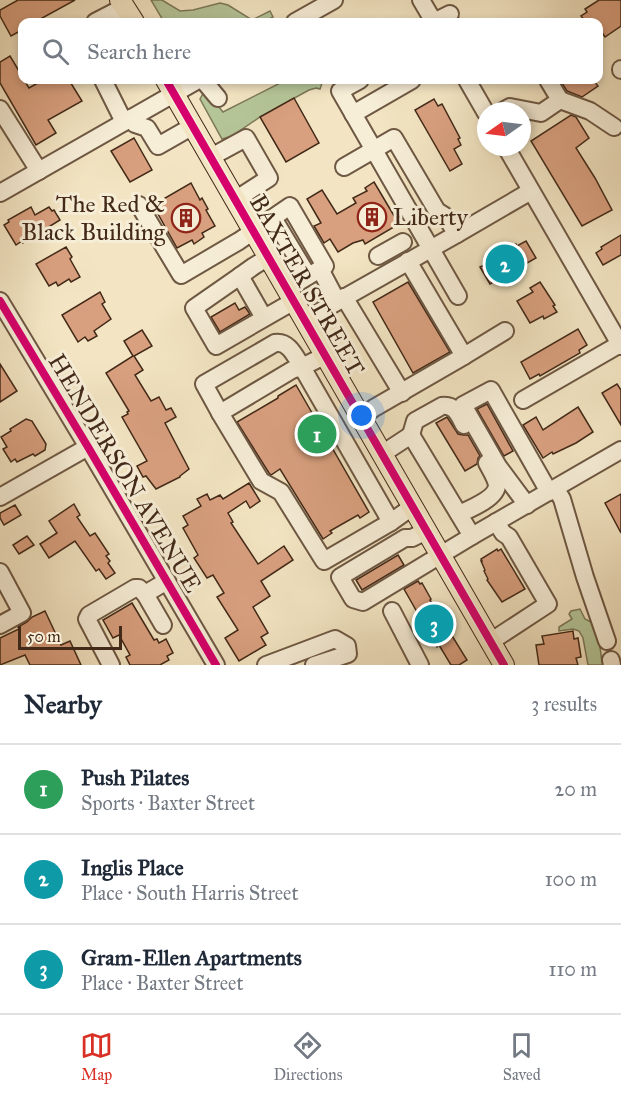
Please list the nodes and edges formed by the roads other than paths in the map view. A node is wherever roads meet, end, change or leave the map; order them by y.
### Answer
1 (334, 0) edge
2 (421, 0) edge
3 (126, 10) edge
4 (450, 14) dead end
5 (105, 18) edge
6 (302, 18) edge
7 (432, 18) edge
8 (442, 18) edge
9 (106, 84) edge
10 (206, 84) edge
11 (353, 84) edge
12 (405, 84) edge
13 (469, 84) edge
14 (550, 84) edge
15 (170, 86) edge
16 (218, 98) dead end
17 (560, 100) junction
18 (480, 102) edge
19 (0, 109) edge
20 (531, 111) edge
21 (353, 114) junction
22 (128, 120) junction
23 (193, 126) junction
24 (614, 127) dead end
25 (373, 150) junction
26 (511, 156) edge
27 (211, 158) junction
28 (344, 167) dead end
29 (39, 171) junction
30 (531, 191) junction
31 (0, 193) edge
32 (236, 200) junction
33 (139, 205) dead end
34 (254, 231) junction
35 (457, 234) junction
36 (403, 242) dead end
37 (432, 248) junction
38 (269, 257) junction
39 (403, 264) junction
40 (314, 272) junction
41 (240, 276) junction
42 (290, 295) junction
43 (458, 296) dead end
44 (341, 299) junction
45 (0, 301) edge
46 (264, 318) junction
47 (305, 320) junction
48 (505, 331) dead end
49 (620, 345) edge
50 (325, 355) junction
51 (464, 356) junction
52 (302, 367) junction
53 (402, 393) junction
54 (523, 400) dead end
55 (220, 413) junction
56 (361, 418) junction
57 (411, 435) junction
58 (88, 447) junction
59 (621, 450) edge
60 (382, 454) junction
61 (552, 490) junction
62 (0, 497) edge
63 (527, 506) junction
64 (412, 507) junction
65 (459, 514) junction
66 (391, 522) junction
67 (496, 522) junction
68 (426, 531) junction
69 (472, 536) junction
70 (440, 555) junction
71 (0, 572) edge
72 (167, 581) junction
73 (145, 594) junction
74 (392, 611) dead end
75 (0, 625) edge
76 (163, 625) dead end
77 (607, 641) dead end
78 (490, 642) junction
79 (279, 663) edge
80 (111, 665) edge
81 (216, 665) edge
82 (314, 665) edge
83 (420, 665) edge
84 (504, 665) edge

1 - 6 street
2 - 7 street
3 - 5 street
4 - 8 street
9 - 22 street
10 - 16 street
11 - 21 street
12 - 21 street
13 - 18 street
14 - 17 street
15 - 22 street
15 - 23 main road, BAXTER STREET
17 - 20 street
17 - 24 street
19 - 29 street
21 - 25 street
22 - 23 street
22 - 29 street
23 - 27 main road, BAXTER STREET
25 - 28 street
25 - 35 street
25 - 37 street
26 - 30 street
27 - 32 main road, BAXTER STREET
27 - 32 street
29 - 31 street
30 - 35 street
30 - 49 street
32 - 34 main road, BAXTER STREET
33 - 34 street
34 - 38 main road, BAXTER STREET
34 - 40 street
35 - 37 street
36 - 39 street
37 - 39 street
37 - 43 street
38 - 41 street
38 - 42 main road, BAXTER STREET
39 - 44 street
39 - 51 street
40 - 42 street
40 - 44 street
41 - 46 street
41 - 46 street
42 - 46 street
42 - 47 main road, BAXTER STREET
44 - 47 street
44 - 53 street
45 - 58 street, HENDERSON AVENUE
47 - 50 main road, BAXTER STREET
48 - 51 street
49 - 54 street
50 - 52 street
50 - 56 main road, BAXTER STREET
51 - 53 street
52 - 55 street
52 - 55 street
52 - 66 street
53 - 56 street
55 - 66 street
56 - 60 main road, BAXTER STREET
57 - 60 street
57 - 65 street
57 - 65 street
58 - 62 street
58 - 72 street, HENDERSON AVENUE
59 - 61 street
60 - 64 main road, BAXTER STREET
61 - 63 street
61 - 63 street
61 - 77 street
63 - 67 street
64 - 66 street
64 - 68 main road, BAXTER STREET
65 - 69 street
67 - 69 street
67 - 78 street
68 - 70 main road, BAXTER STREET
68 - 70 street
69 - 70 street
70 - 78 main road, BAXTER STREET
71 - 75 street
72 - 73 street
72 - 81 street, HENDERSON AVENUE
73 - 76 street
73 - 80 street
74 - 83 street
78 - 84 main road, BAXTER STREET
79 - 82 street

